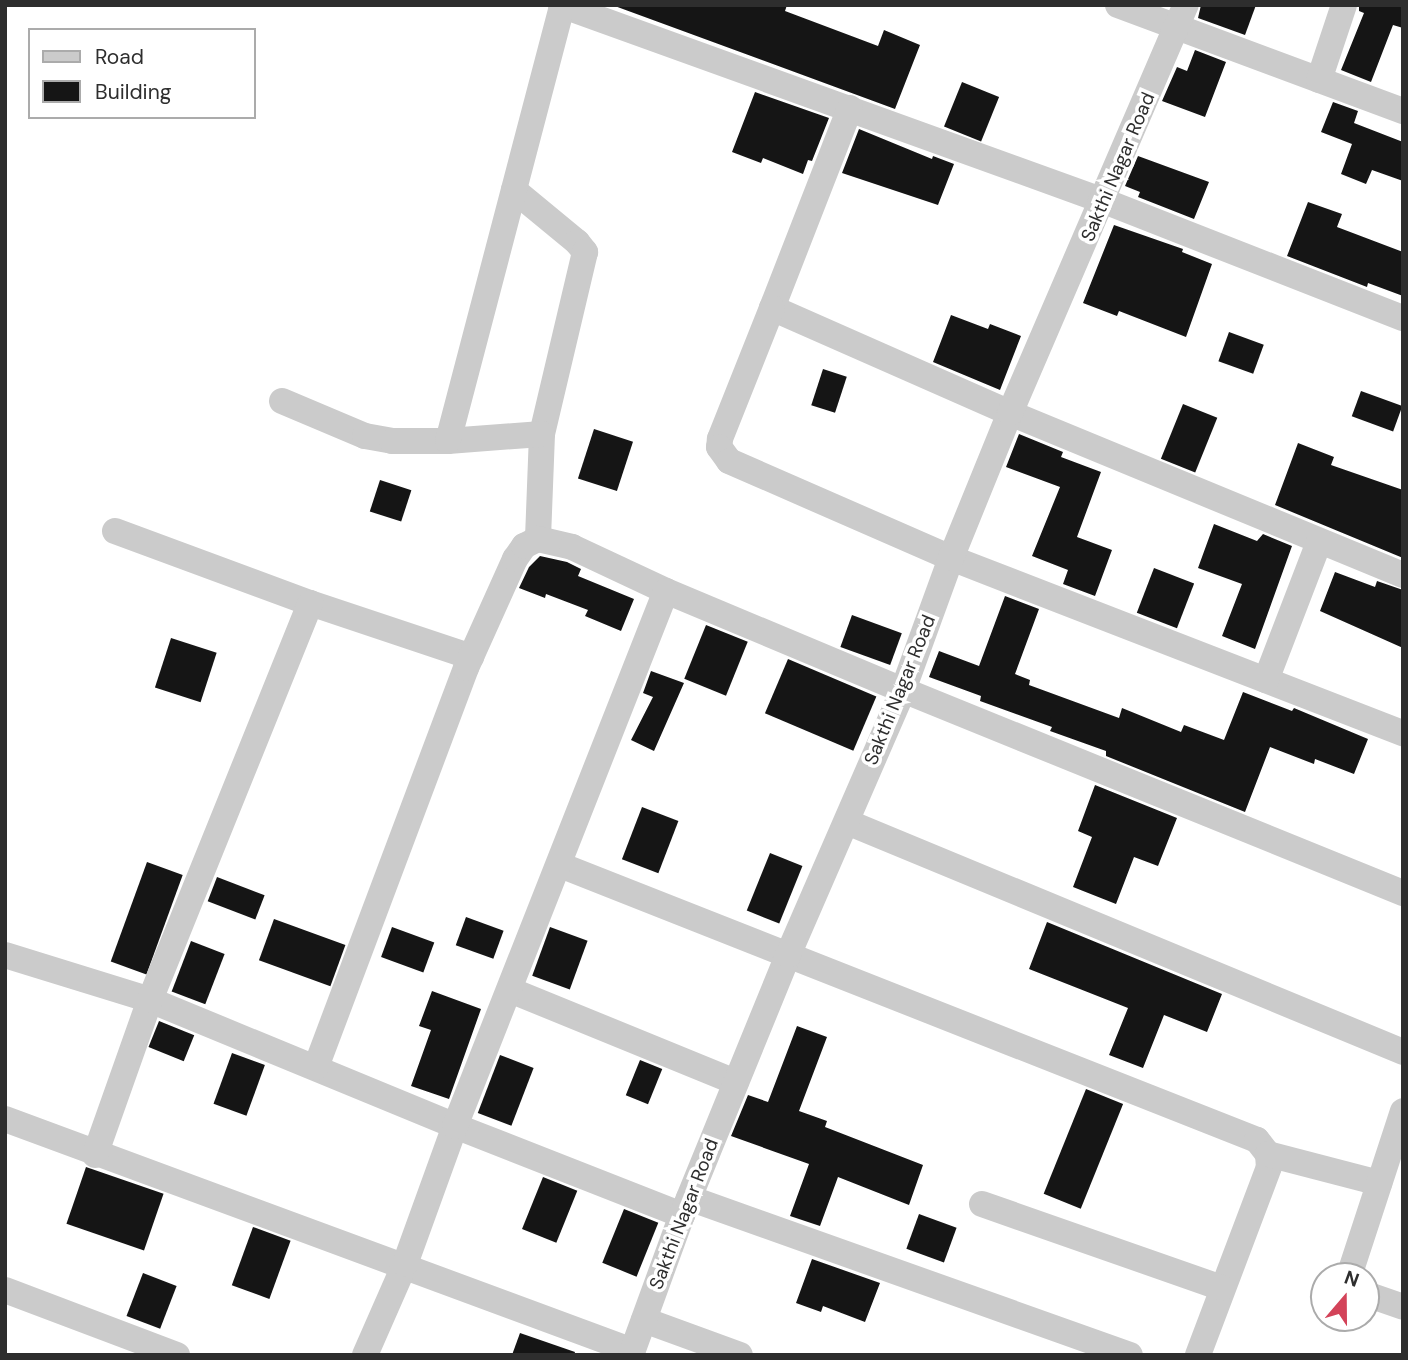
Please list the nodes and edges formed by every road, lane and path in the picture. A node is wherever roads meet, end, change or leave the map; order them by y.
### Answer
1 (1118, 5) edge
2 (1345, 5) edge
3 (562, 6) edge
4 (1181, 17) edge
5 (1318, 80) junction
6 (850, 108) junction
7 (1403, 110) edge
8 (514, 190) junction
9 (1104, 201) junction
10 (772, 308) junction
11 (1403, 318) edge
12 (282, 401) dead end
13 (1010, 414) junction
14 (542, 434) junction
15 (448, 441) junction
16 (115, 531) dead end
17 (538, 539) junction
18 (1319, 542) junction
19 (951, 558) junction
20 (1403, 575) edge
21 (666, 591) junction
22 (310, 603) junction
23 (471, 657) junction
24 (1266, 680) junction
25 (903, 690) junction
26 (1403, 733) edge
27 (847, 822) junction
28 (560, 865) junction
29 (1403, 893) edge
30 (5, 955) edge
31 (788, 955) junction
32 (510, 990) junction
33 (150, 1000) junction
34 (1403, 1052) edge
35 (316, 1067) junction
36 (736, 1082) junction
37 (1403, 1111) edge
38 (5, 1119) edge
39 (455, 1126) junction
40 (1398, 1143) edge
41 (95, 1154) junction
42 (1268, 1154) junction
43 (1379, 1183) junction
44 (982, 1204) dead end
45 (685, 1206) junction
46 (1354, 1262) edge
47 (405, 1264) junction
48 (1222, 1288) junction
49 (5, 1290) edge
50 (1380, 1299) edge
51 (1403, 1307) edge
52 (644, 1320) junction
53 (632, 1353) edge
54 (177, 1355) edge
55 (365, 1355) edge
56 (740, 1355) edge
57 (1130, 1355) edge
58 (1198, 1355) edge

1 - 4 street
2 - 5 street
3 - 6 street
3 - 8 street
4 - 5 street
4 - 9 street, Sakthi Nagar Road
5 - 7 street
6 - 9 street
6 - 10 street
8 - 14 street
8 - 15 street
9 - 11 street
9 - 13 street, Sakthi Nagar Road
10 - 13 street
10 - 19 street
12 - 15 street
13 - 18 street
13 - 19 street, Sakthi Nagar Road
14 - 15 street
14 - 17 street
16 - 22 street
17 - 21 street
17 - 23 street
18 - 20 street
18 - 24 street
19 - 24 street
19 - 25 street, Sakthi Nagar Road
21 - 25 street
21 - 28 street
22 - 23 street
22 - 33 street
23 - 35 street
24 - 26 street
25 - 27 street, Sakthi Nagar Road
25 - 29 street
27 - 31 street, Sakthi Nagar Road
27 - 34 street
28 - 31 street
28 - 32 street
30 - 33 street
31 - 36 street, Sakthi Nagar Road
31 - 42 street
32 - 36 street
32 - 39 street
33 - 35 street
33 - 41 street
35 - 39 street
36 - 45 street, Sakthi Nagar Road
37 - 40 street
38 - 41 street
39 - 45 street
39 - 47 street
40 - 43 street
41 - 47 street
42 - 43 street
42 - 48 street
43 - 46 street
44 - 48 street
45 - 52 street, Sakthi Nagar Road
45 - 57 street
47 - 53 street
47 - 55 street
48 - 58 street
49 - 54 street
50 - 51 street
52 - 53 street, Sakthi Nagar Road
52 - 56 street

